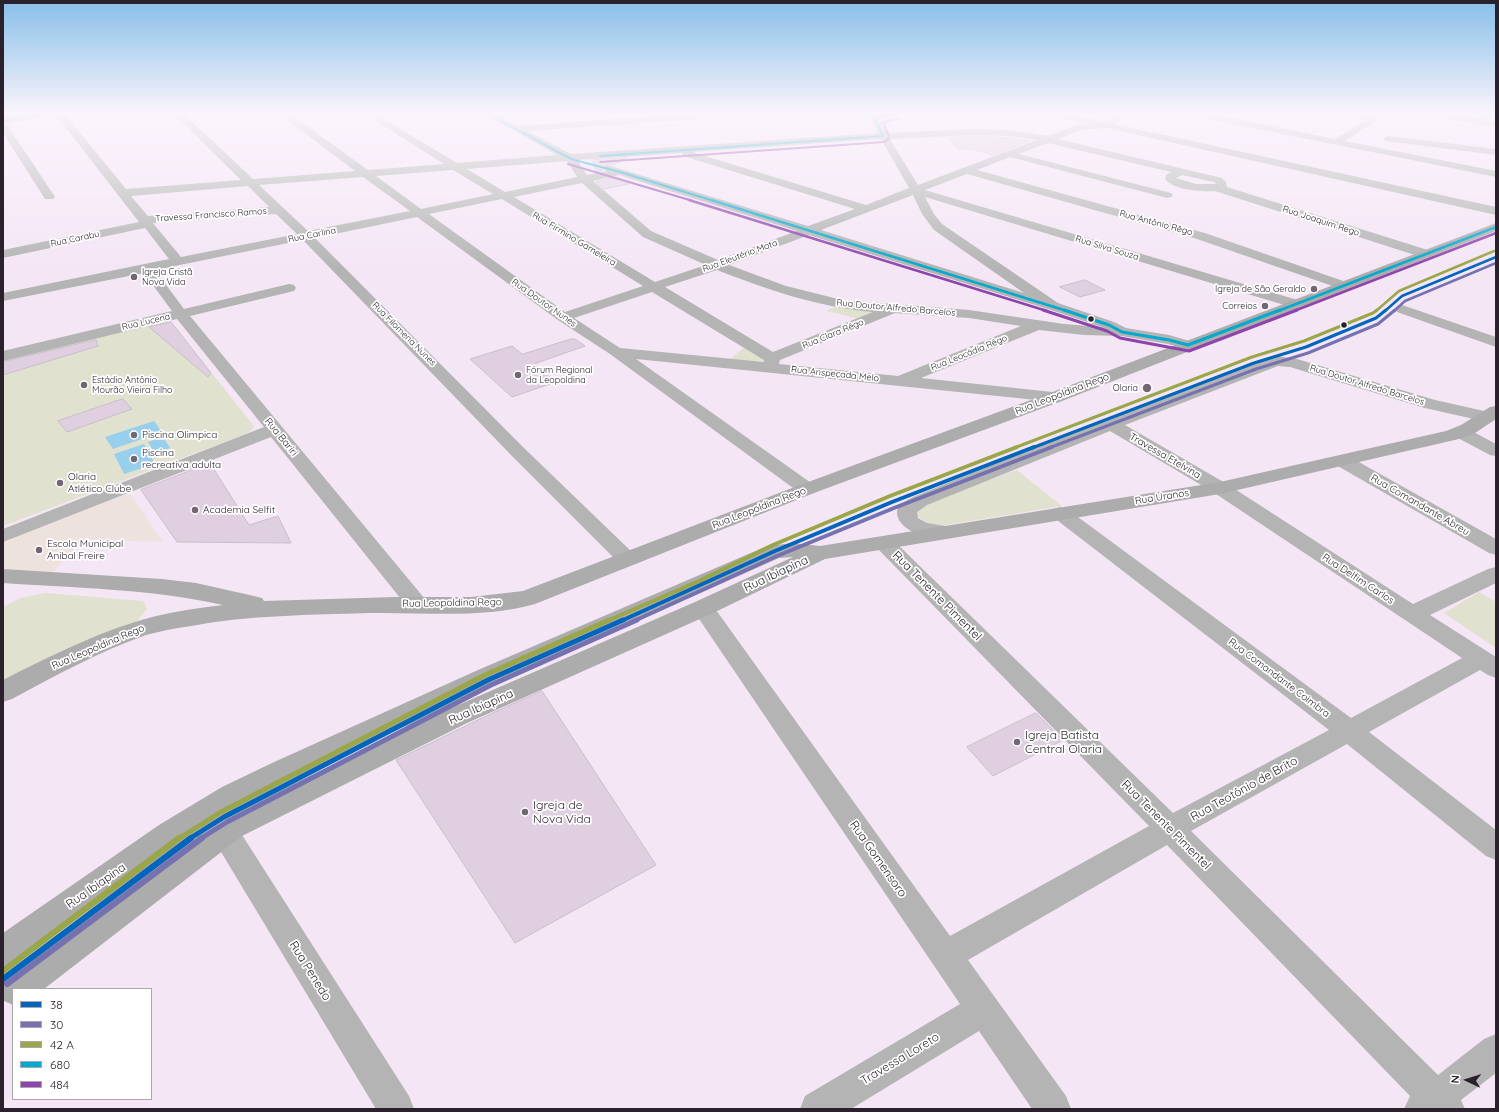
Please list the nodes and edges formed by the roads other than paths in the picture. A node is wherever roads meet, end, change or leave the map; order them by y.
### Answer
1 (28, 165) edge
2 (101, 165) edge
3 (230, 165) edge
4 (354, 165) edge
5 (454, 165) edge
6 (484, 165) edge
7 (575, 165) edge
8 (601, 165) edge
9 (724, 165) edge
10 (901, 165) edge
11 (980, 165) edge
12 (1051, 165) edge
13 (1156, 165) edge
14 (1284, 165) edge
15 (1450, 165) edge
16 (458, 167) junction
17 (966, 170) junction
18 (1181, 171) junction
19 (620, 172) junction
20 (367, 174) junction
21 (1496, 174) edge
22 (584, 179) junction
23 (248, 182) junction
24 (1189, 186) junction
25 (1217, 188) junction
26 (916, 190) junction
27 (124, 193) junction
28 (503, 195) junction
29 (1166, 195) junction
30 (49, 197) dead end
31 (1153, 202) dead end
32 (864, 208) junction
33 (1139, 208) dead end
34 (278, 210) junction
35 (1496, 211) edge
36 (418, 213) junction
37 (1125, 215) junction
38 (146, 222) junction
39 (1496, 227) edge
40 (807, 231) junction
41 (306, 236) junction
42 (3, 254) edge
43 (1426, 254) junction
44 (178, 262) junction
45 (718, 265) junction
46 (147, 268) junction
47 (1344, 286) junction
48 (653, 287) junction
49 (288, 288) dead end
50 (4, 294) edge
51 (1296, 304) junction
52 (1053, 306) junction
53 (894, 308) junction
54 (1402, 309) dead end
55 (181, 314) junction
56 (563, 317) junction
57 (1040, 324) junction
58 (1122, 332) junction
59 (1496, 342) edge
60 (1178, 343) junction
61 (615, 351) junction
62 (3, 356) edge
63 (772, 363) junction
64 (899, 381) junction
65 (1056, 396) junction
66 (1431, 404) junction
67 (1492, 414) edge
68 (1111, 424) junction
69 (275, 429) junction
70 (1465, 431) junction
71 (1496, 451) edge
72 (1343, 461) junction
73 (1220, 488) junction
74 (807, 489) junction
75 (1060, 514) junction
76 (952, 532) junction
77 (3, 536) edge
78 (884, 543) junction
79 (1496, 548) edge
80 (820, 553) junction
81 (627, 559) junction
82 (1496, 574) edge
83 (3, 576) edge
84 (417, 604) junction
85 (273, 608) junction
86 (703, 608) junction
87 (1412, 614) junction
88 (1489, 664) edge
89 (3, 692) edge
90 (1349, 731) junction
91 (1170, 829) junction
92 (225, 833) junction
93 (1496, 846) edge
94 (3, 953) edge
95 (945, 956) junction
96 (17, 988) edge
97 (12, 992) edge
98 (3, 999) edge
99 (983, 1010) junction
100 (1496, 1051) edge
101 (1435, 1105) edge
102 (396, 1109) edge
103 (818, 1109) edge
104 (1054, 1109) edge

1 - 30 street
2 - 27 street
3 - 23 street, Rua Filomena Nunes
4 - 20 street, Rua Doutor Nunes
5 - 16 street, Rua Firmino Gameleira
6 - 16 street
7 - 22 street, Rua Doutor Alfredo Barcelos
8 - 19 street
9 - 32 street
10 - 26 street
11 - 17 street, Rua Eleutério Mota
12 - 29 street
13 - 18 street
14 - 35 street
15 - 21 street
16 - 20 street
16 - 28 street, Rua Firmino Gameleira
17 - 26 street, Rua Eleutério Mota
17 - 37 street, Rua Antônio Rêgo
18 - 24 street
18 - 25 street
19 - 22 street, Rua Carlina
19 - 40 street
20 - 23 street
20 - 36 street, Rua Doutor Nunes
22 - 28 street, Rua Carlina
22 - 45 street, Rua Doutor Alfredo Barcelos
23 - 27 street
23 - 34 street, Rua Filomena Nunes
24 - 25 street, Rua Joaquim Rego
24 - 29 street
25 - 43 street, Rua Joaquim Rego
26 - 32 street, Rua Eleutério Mota
26 - 51 street, Rua Silva Souza
26 - 52 street
27 - 38 street
28 - 36 street, Rua Carlina
28 - 48 street, Rua Firmino Gameleira
29 - 31 street
32 - 40 street, Rua Eleutério Mota
33 - 37 street
34 - 38 street, Travessa Francisco Ramos
34 - 41 street, Rua Filomena Nunes
36 - 41 street, Rua Carlina
36 - 56 street, Rua Doutor Nunes
37 - 47 street, Rua Antônio Rêgo
38 - 42 street, Rua Carabu
38 - 44 street
39 - 43 main road, Rua Leopoldina Rego
40 - 45 street, Rua Eleutério Mota
40 - 52 street
41 - 44 street, Rua Carlina
41 - 81 street, Rua Filomena Nunes
43 - 47 main road, Rua Leopoldina Rego
44 - 46 street, Rua Carlina
45 - 48 street, Rua Eleutério Mota
45 - 53 street, Rua Doutor Alfredo Barcelos
46 - 50 street, Rua Carlina
46 - 55 street, Rua Bariri
47 - 51 main road, Rua Leopoldina Rego
48 - 56 street, Rua Eleutério Mota
48 - 63 street, Rua Firmino Gameleira
49 - 55 street, Rua Lucena
51 - 60 main road, Rua Leopoldina Rego
52 - 58 street
53 - 57 street, Rua Doutor Alfredo Barcelos
53 - 63 street, Rua Clara Rêgo
54 - 59 street
55 - 62 street, Rua Lucena
55 - 69 street, Rua Bariri
56 - 61 street, Rua Doutor Nunes
57 - 58 street, Rua Doutor Alfredo Barcelos
57 - 64 street, Rua Leocádia Rêgo
58 - 60 street
60 - 65 main road, Rua Leopoldina Rego
61 - 63 street, Rua Anspeçada Melo
61 - 74 street, Rua Doutor Nunes
63 - 64 street, Rua Anspeçada Melo
64 - 65 street, Rua Anspeçada Melo
65 - 74 main road, Rua Leopoldina Rego
66 - 67 street, Rua Doutor Alfredo Barcelos
66 - 68 street, Rua Doutor Alfredo Barcelos
66 - 70 street, Rua Doutor Alfredo Barcelos
67 - 70 main road, Rua Uranos
68 - 73 street, Travessa Etelvina
68 - 76 street
69 - 77 street
69 - 84 street, Rua Bariri
70 - 71 street, Rua Doutor Alfredo Barcelos
70 - 72 main road, Rua Uranos
72 - 73 main road, Rua Uranos
72 - 79 street, Rua Comandante Abreu
73 - 75 main road, Rua Uranos
73 - 87 street, Rua Delfim Carlos
74 - 81 main road, Rua Leopoldina Rego
75 - 76 main road, Rua Uranos
75 - 90 street, Rua Comandante Coimbra
76 - 78 main road, Rua Uranos
78 - 80 main road, Rua Uranos
78 - 91 street, Rua Tenente Pimentel
80 - 86 main road, Rua Ibiapina
80 - 94 main road, Rua Ibiapina
81 - 84 main road, Rua Leopoldina Rego
82 - 87 street
83 - 85 main road
84 - 85 main road, Rua Leopoldina Rego
85 - 89 main road, Rua Leopoldina Rego
86 - 92 main road, Rua Ibiapina
86 - 95 street, Rua Gomensoro
87 - 88 street, Rua Delfim Carlos
88 - 90 street, Rua Teotônio de Brito
90 - 91 street, Rua Teotônio de Brito
90 - 93 street, Rua Comandante Coimbra
91 - 95 street, Rua Teotônio de Brito
91 - 101 street, Rua Tenente Pimentel
92 - 96 main road, Rua Ibiapina
92 - 102 street, Rua Penedo
95 - 99 street, Rua Gomensoro
97 - 98 main road
99 - 103 street, Travessa Loreto
99 - 104 street, Rua Gomensoro
100 - 101 street

